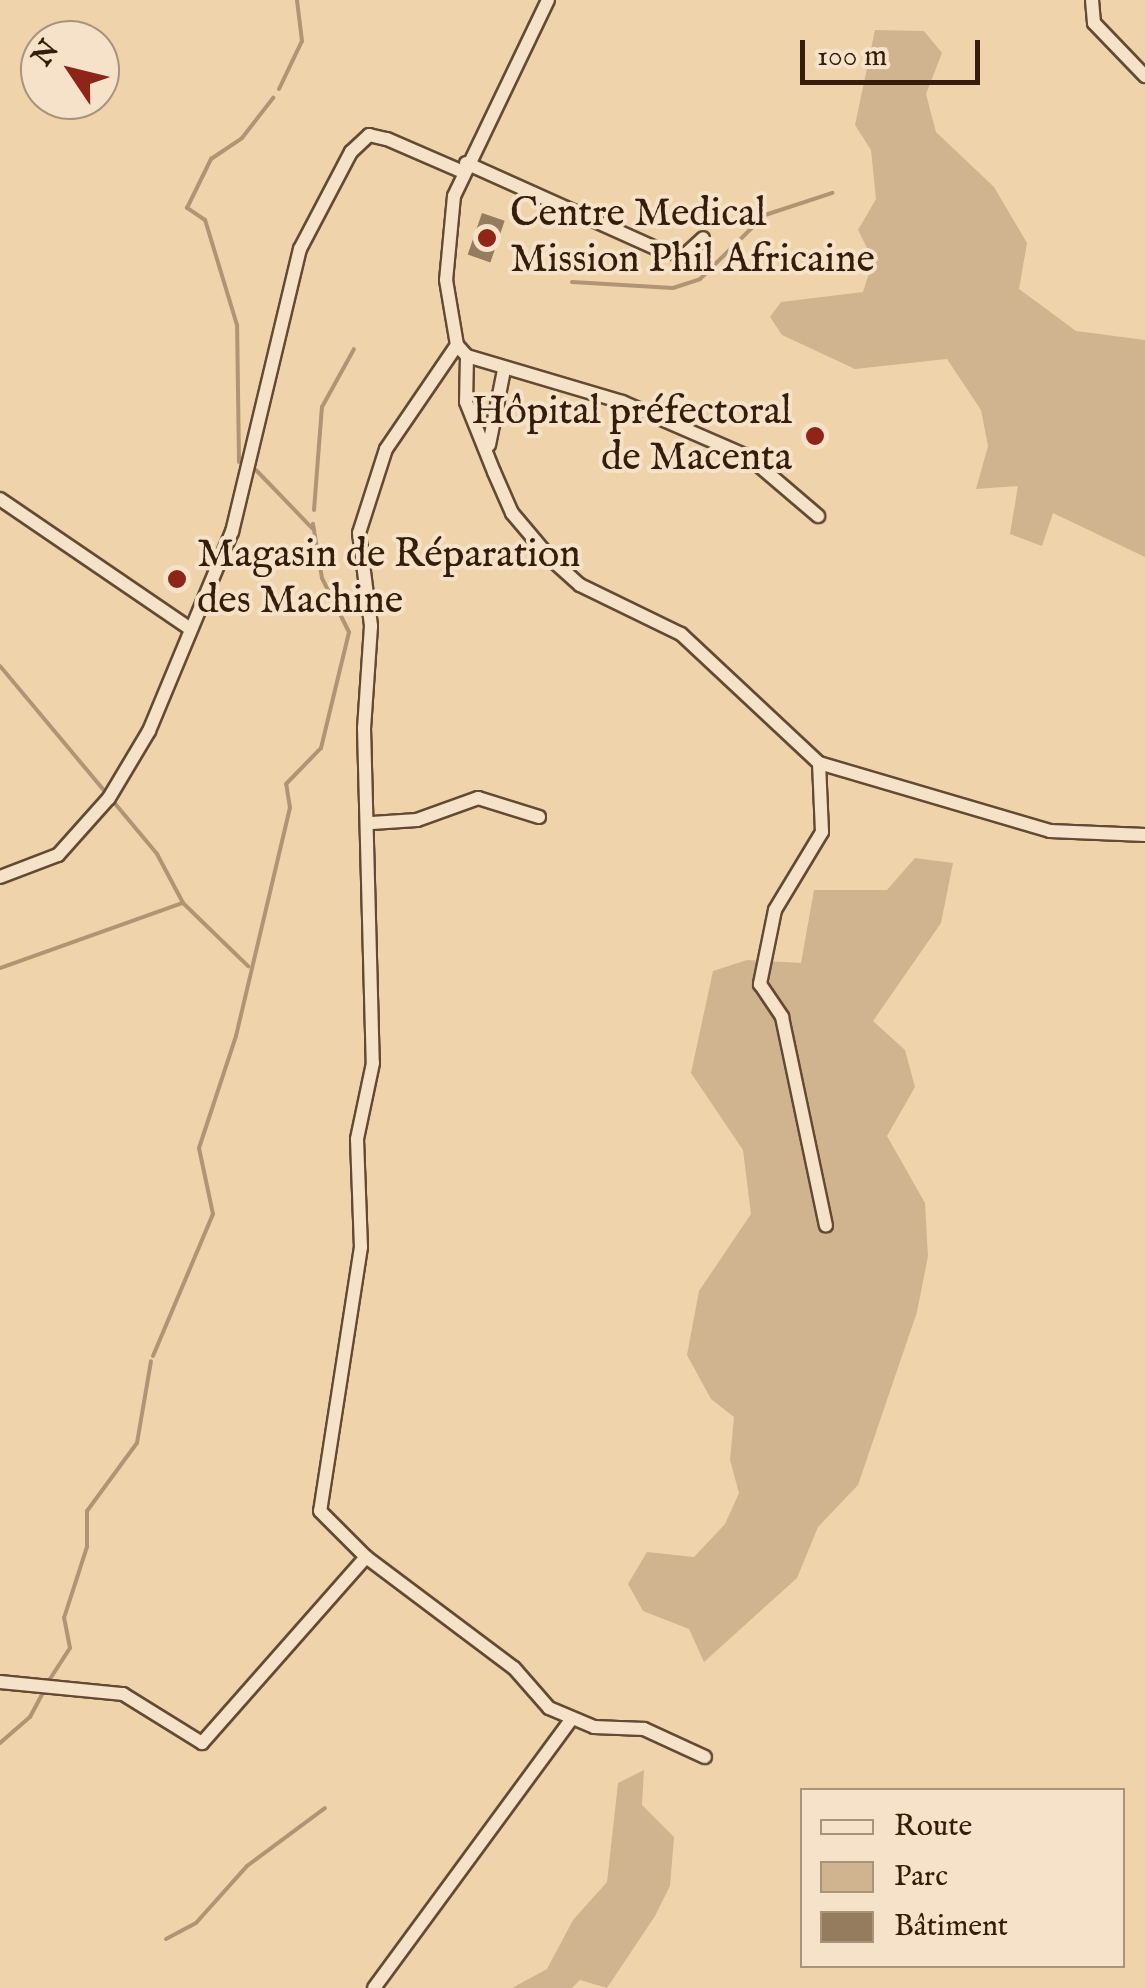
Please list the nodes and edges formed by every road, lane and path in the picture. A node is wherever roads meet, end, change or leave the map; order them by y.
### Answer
1 (548, 0) edge
2 (1092, 0) edge
3 (1145, 76) edge
4 (464, 168) junction
5 (703, 238) dead end
6 (457, 345) junction
7 (468, 356) junction
8 (504, 370) junction
9 (488, 446) junction
10 (0, 498) edge
11 (818, 516) dead end
12 (189, 628) junction
13 (819, 763) junction
14 (540, 816) dead end
15 (372, 823) junction
16 (1145, 834) edge
17 (0, 877) edge
18 (826, 1225) dead end
19 (366, 1557) junction
20 (0, 1682) edge
21 (571, 1720) junction
22 (705, 1756) dead end
23 (374, 1988) edge

1 - 4 street
2 - 3 street
4 - 5 street
4 - 6 street
4 - 12 street
6 - 7 street
6 - 15 street
7 - 8 street
7 - 9 street
8 - 9 street
8 - 11 street
9 - 13 street
10 - 12 street
12 - 17 street
13 - 16 street
13 - 18 street
14 - 15 street
15 - 19 street
19 - 20 street
19 - 21 street
21 - 22 street
21 - 23 street

